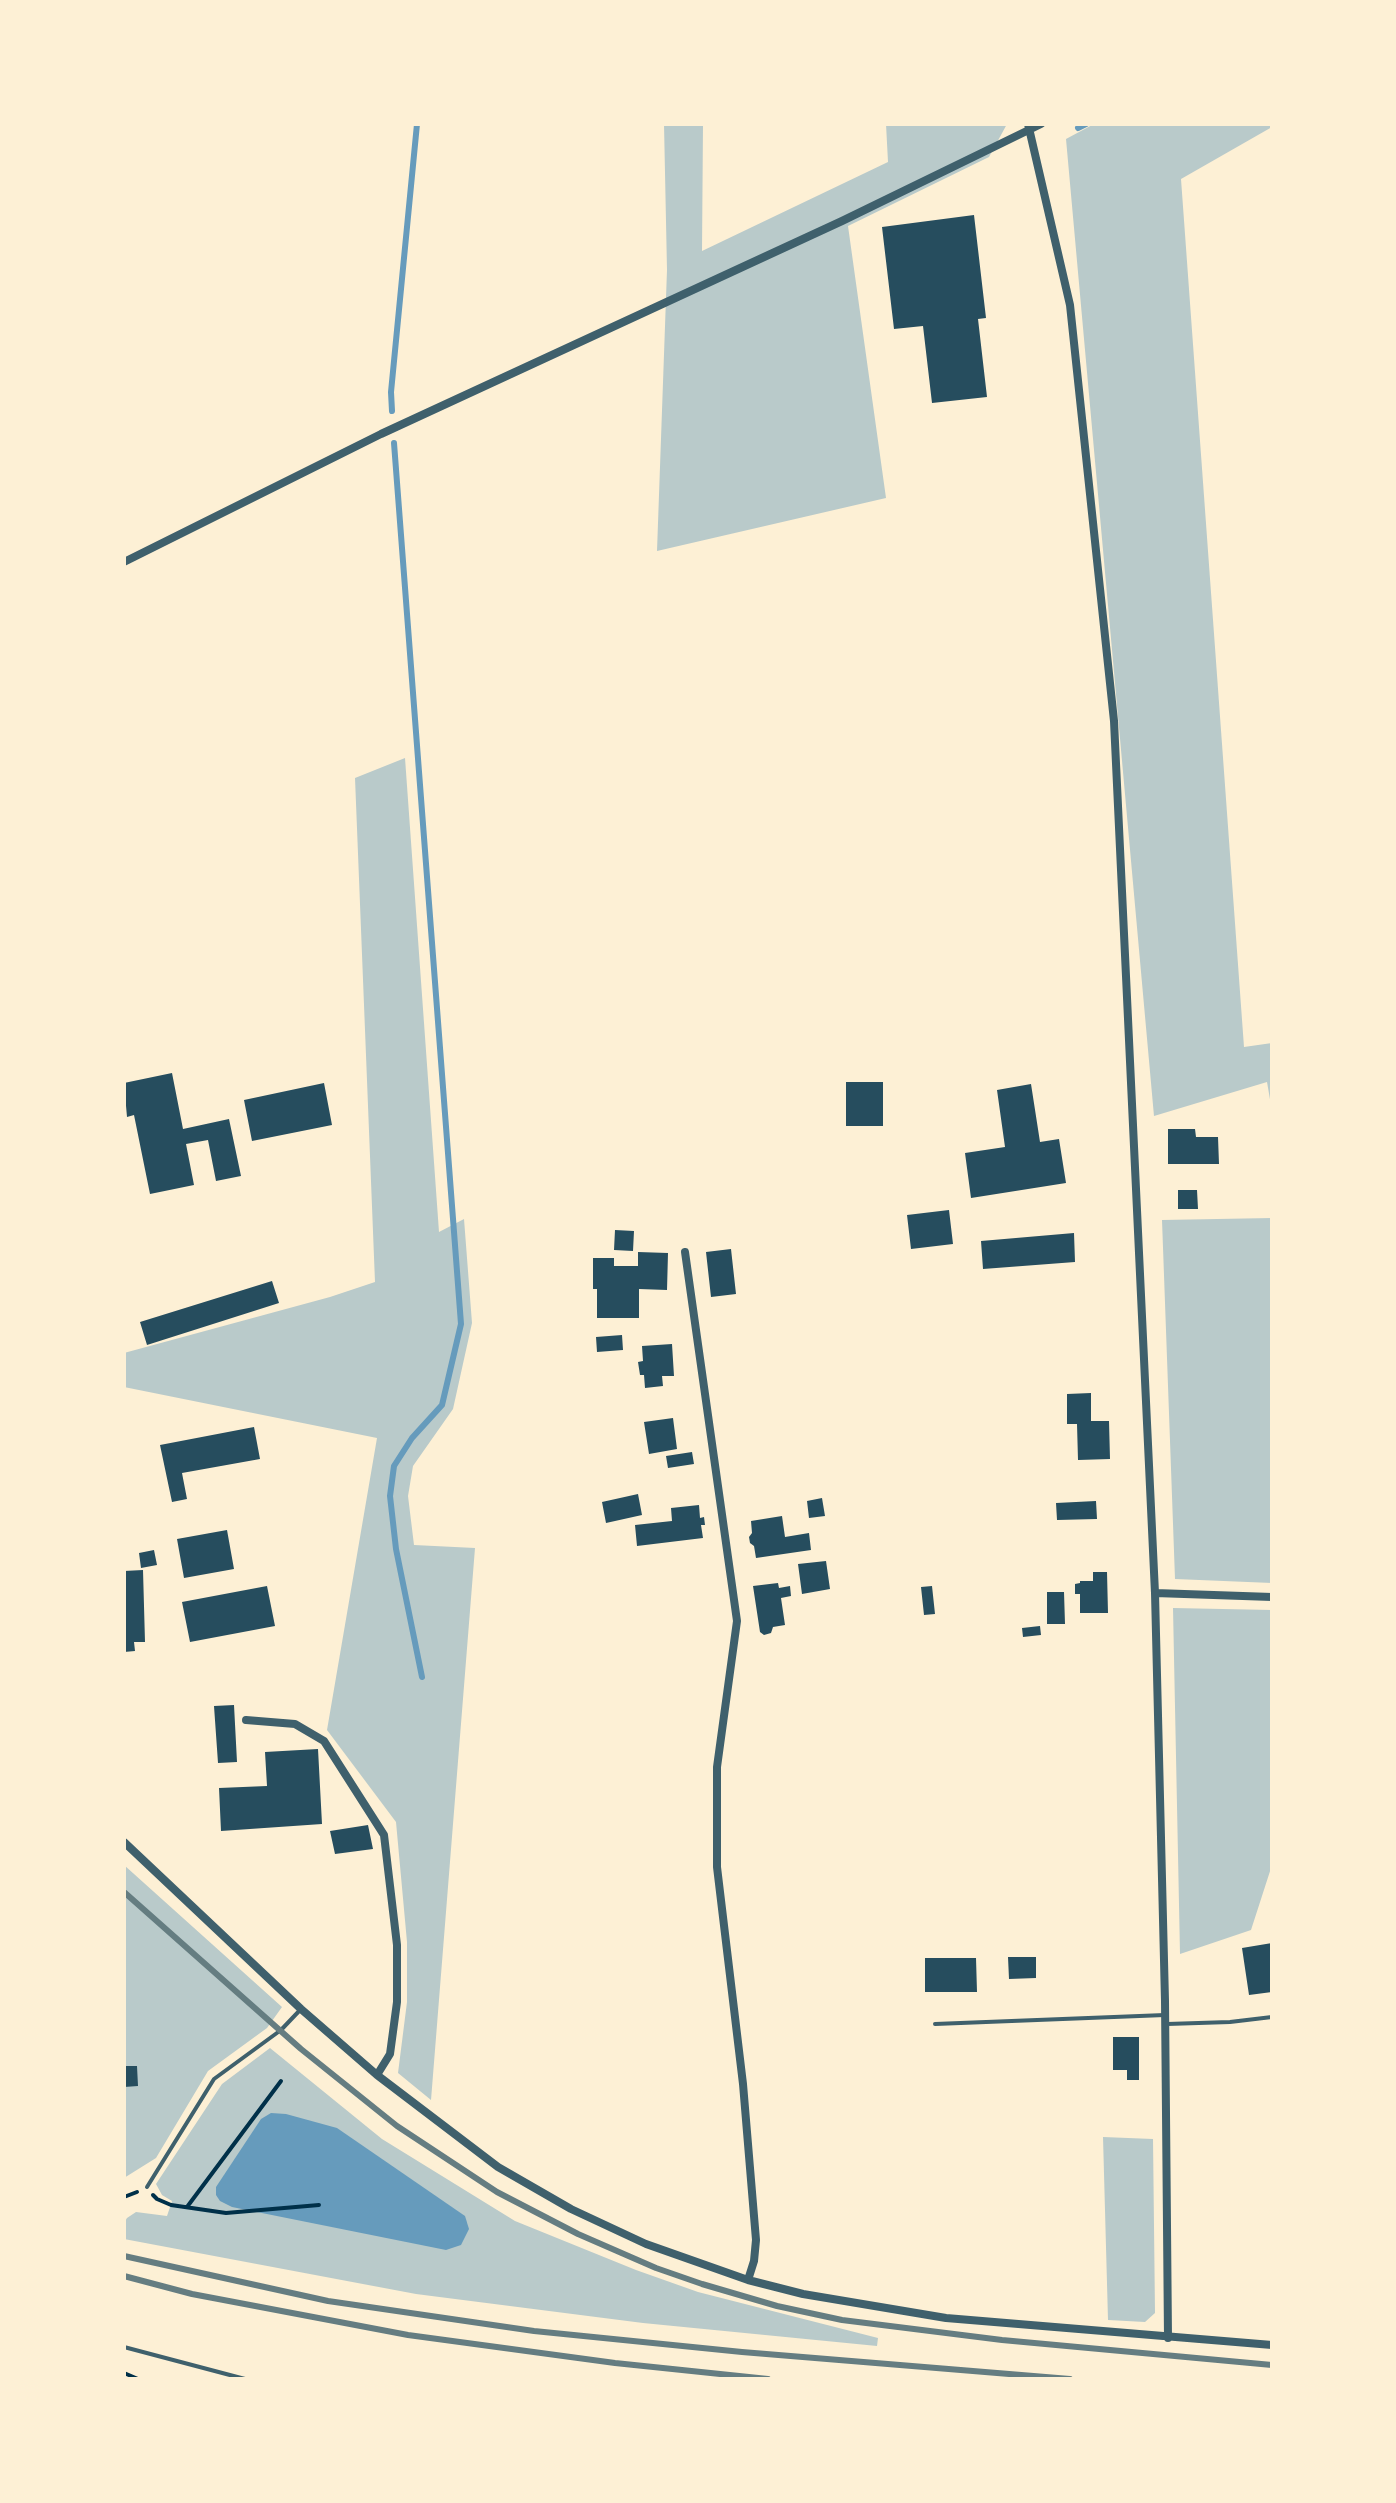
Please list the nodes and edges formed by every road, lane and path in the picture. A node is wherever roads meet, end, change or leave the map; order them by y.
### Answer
1 (1041, 124) edge
2 (1029, 127) edge
3 (124, 562) edge
4 (685, 1252) dead end
5 (1155, 1593) junction
6 (1272, 1597) edge
7 (246, 1720) dead end
8 (124, 1842) edge
9 (301, 2009) junction
10 (1272, 2017) edge
11 (1165, 2020) junction
12 (935, 2024) dead end
13 (377, 2075) junction
14 (281, 2081) dead end
15 (147, 2187) joint
16 (319, 2205) dead end
17 (187, 2207) junction
18 (748, 2280) junction
19 (1168, 2338) junction
20 (1272, 2345) edge
21 (124, 2347) edge
22 (124, 2373) edge
23 (138, 2379) edge
24 (245, 2379) edge

1 - 2 street
2 - 3 street
2 - 5 street
4 - 18 street
5 - 6 street
5 - 11 street
7 - 13 street
8 - 9 street
9 - 13 street
9 - 15 lane
10 - 11 lane
11 - 12 lane
11 - 19 street
13 - 18 street
14 - 17 path
15 - 17 path
16 - 17 path
18 - 19 street
19 - 20 street
21 - 24 lane
22 - 23 path

